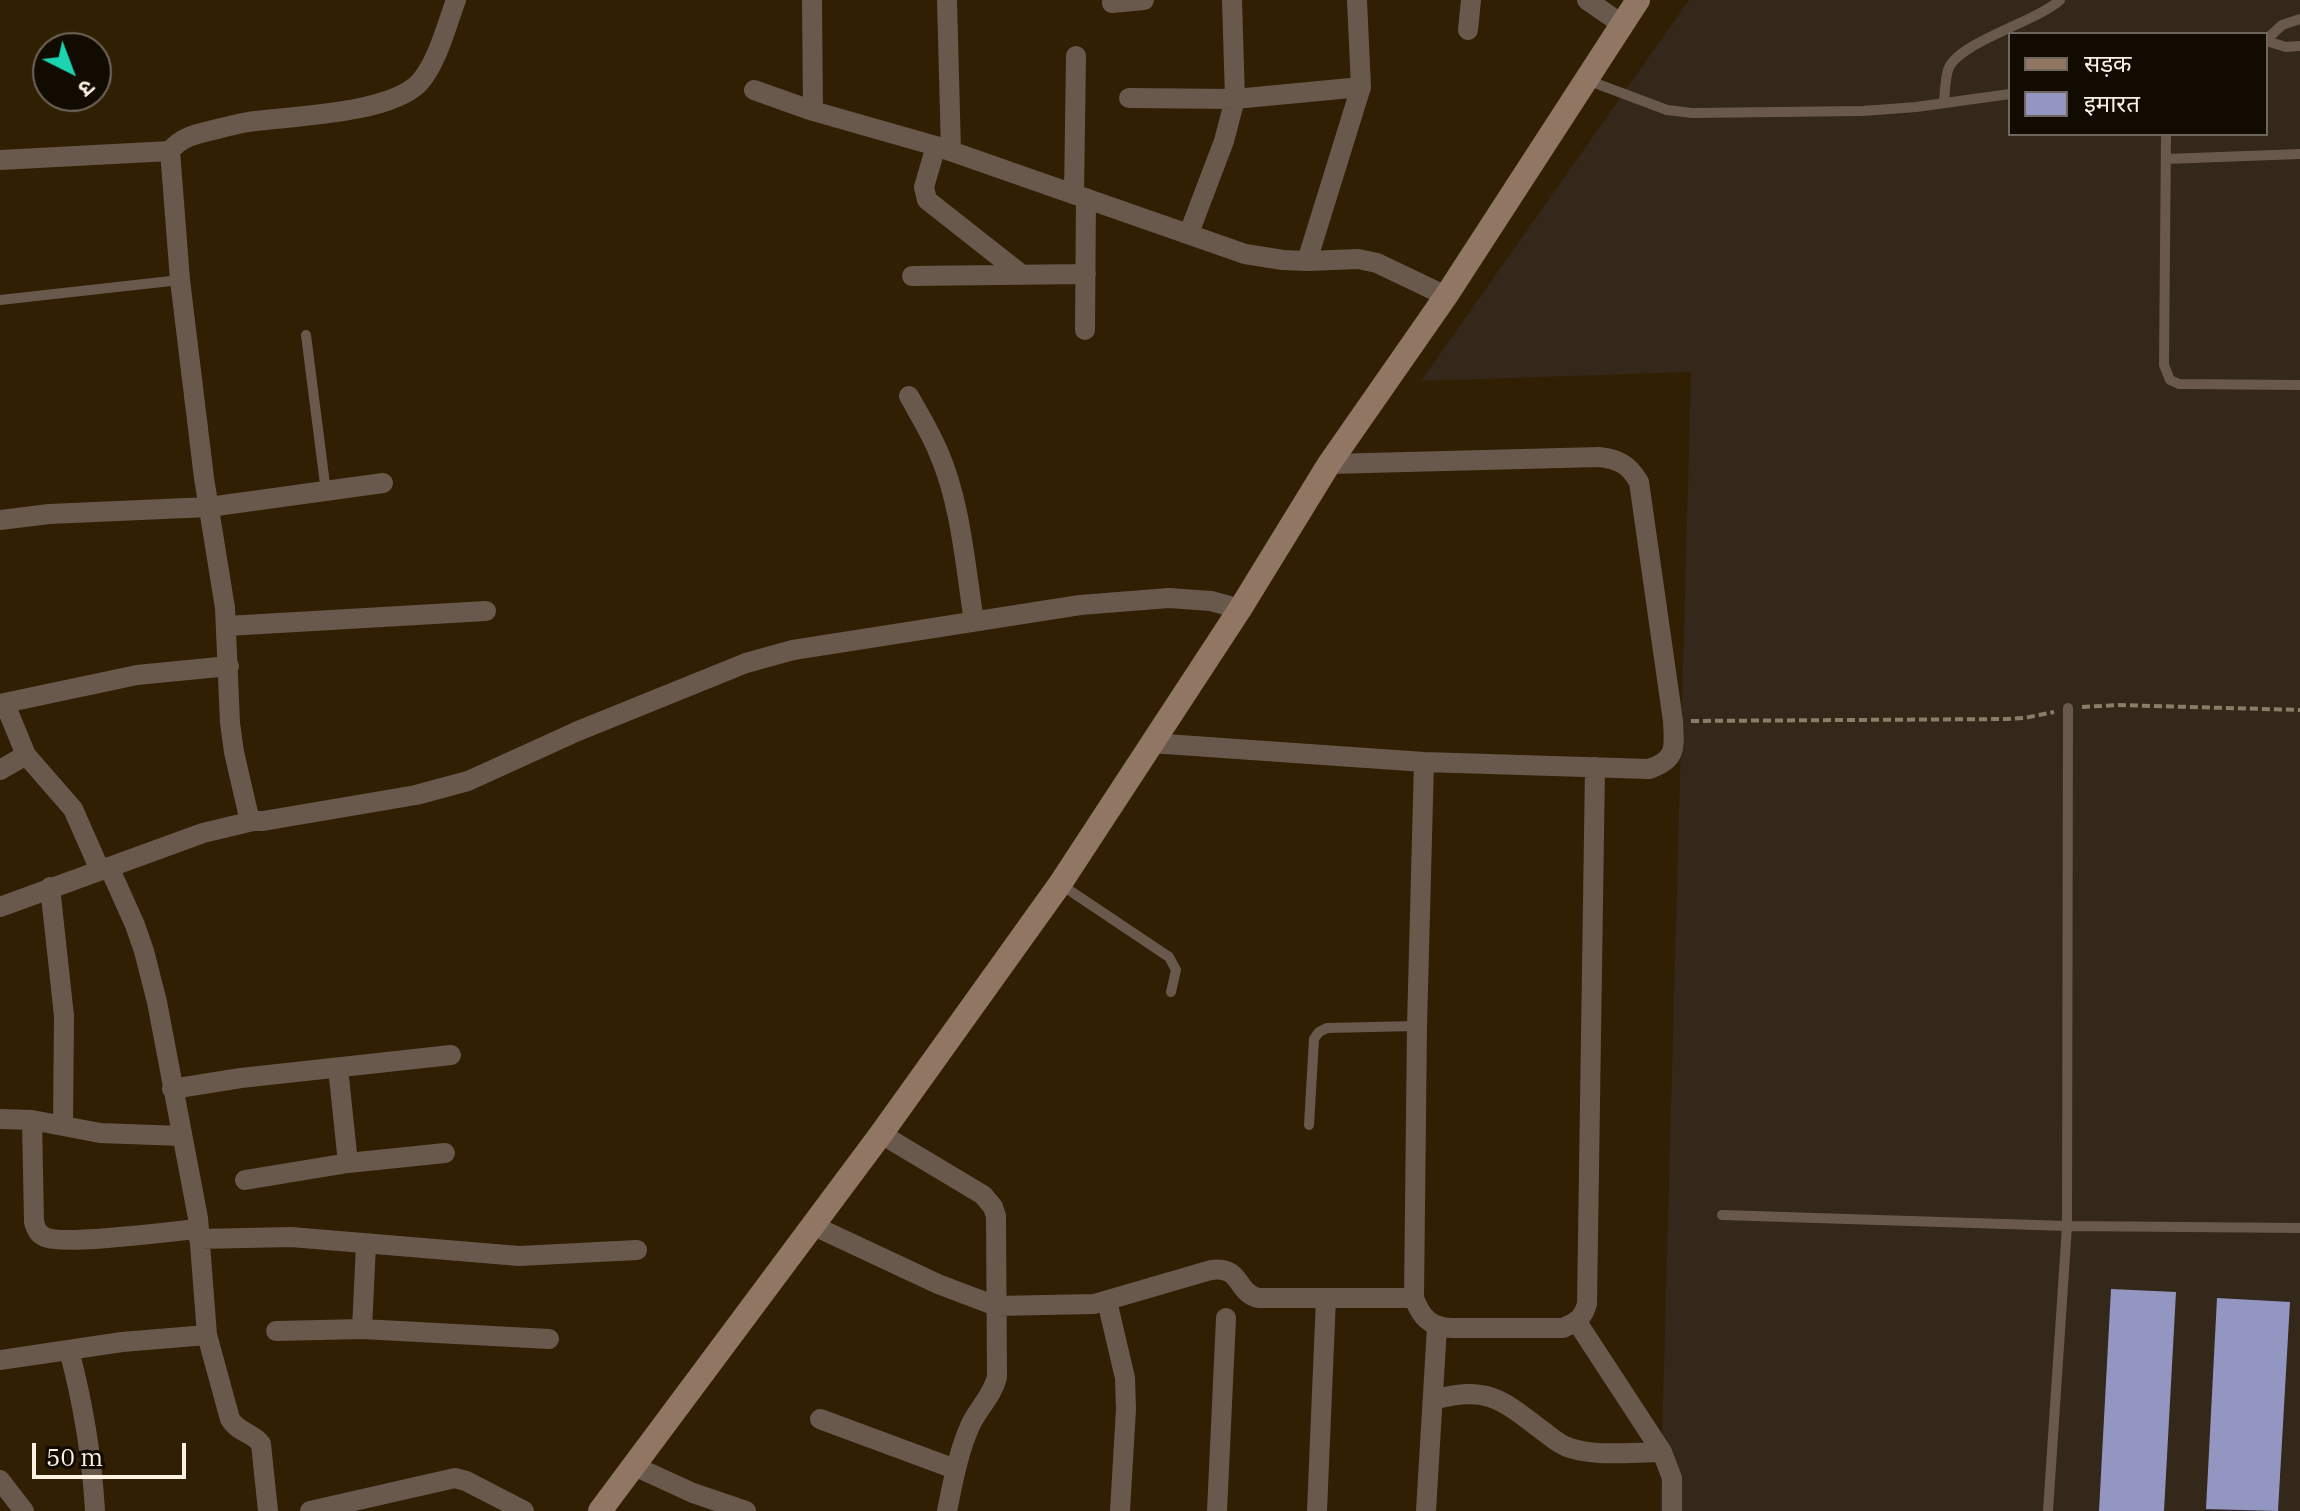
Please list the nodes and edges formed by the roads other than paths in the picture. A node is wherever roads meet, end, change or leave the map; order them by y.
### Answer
1 (456, 0) edge
2 (812, 0) edge
3 (947, 0) edge
4 (1144, 0) edge
5 (1232, 0) edge
6 (1357, 0) edge
7 (1471, 0) edge
8 (1587, 0) edge
9 (1638, 0) edge
10 (2060, 0) edge
11 (1112, 3) dead end
12 (2300, 19) edge
13 (1623, 25) junction
14 (1468, 30) dead end
15 (2268, 38) edge
16 (2268, 41) edge
17 (2300, 46) edge
18 (1076, 56) dead end
19 (1585, 79) junction
20 (1361, 87) junction
21 (754, 90) dead end
22 (2008, 94) edge
23 (1129, 98) dead end
24 (1235, 99) junction
25 (1944, 102) junction
26 (813, 111) junction
27 (2166, 136) edge
28 (943, 149) junction
29 (170, 151) junction
30 (2300, 154) edge
31 (2166, 159) junction
32 (0, 160) edge
33 (1080, 196) junction
34 (1189, 233) junction
35 (1307, 261) junction
36 (1021, 274) junction
37 (1086, 274) junction
38 (912, 276) dead end
39 (180, 280) junction
40 (1446, 296) junction
41 (0, 300) edge
42 (1085, 330) dead end
43 (306, 335) dead end
44 (2300, 385) edge
45 (909, 396) dead end
46 (1329, 464) junction
47 (383, 483) dead end
48 (326, 492) junction
49 (209, 507) junction
50 (0, 520) edge
51 (1240, 609) junction
52 (486, 611) dead end
53 (974, 621) junction
54 (227, 626) junction
55 (229, 666) junction
56 (2, 704) edge
57 (2068, 708) road end
58 (1151, 743) junction
59 (26, 755) junction
60 (1424, 762) junction
61 (1595, 767) junction
62 (0, 770) edge
63 (253, 821) junction
64 (105, 868) junction
65 (1060, 884) junction
66 (50, 887) junction
67 (0, 907) edge
68 (1171, 992) dead end
69 (1417, 1026) junction
70 (451, 1055) dead end
71 (338, 1068) junction
72 (172, 1089) junction
73 (0, 1119) edge
74 (32, 1120) junction
75 (63, 1125) junction
76 (1309, 1125) dead end
77 (881, 1134) junction
78 (182, 1136) junction
79 (445, 1153) dead end
80 (348, 1163) junction
81 (245, 1180) dead end
82 (1722, 1215) dead end
83 (812, 1225) junction
84 (2067, 1226) junction
85 (2300, 1228) edge
86 (198, 1234) junction
87 (366, 1244) junction
88 (637, 1250) dead end
89 (1326, 1298) junction
90 (1414, 1298) junction
91 (1107, 1301) junction
92 (996, 1306) junction
93 (1226, 1318) dead end
94 (1577, 1322) junction
95 (1437, 1327) junction
96 (362, 1329) junction
97 (276, 1331) dead end
98 (207, 1335) junction
99 (549, 1339) dead end
100 (69, 1350) junction
101 (0, 1360) edge
102 (1433, 1400) junction
103 (820, 1419) dead end
104 (1662, 1452) junction
105 (634, 1466) junction
106 (955, 1469) junction
107 (0, 1480) edge
108 (347, 1506) edge
109 (24, 1511) edge
110 (95, 1511) edge
111 (268, 1511) edge
112 (310, 1511) edge
113 (524, 1511) edge
114 (600, 1511) edge
115 (746, 1511) edge
116 (947, 1511) edge
117 (1120, 1511) edge
118 (1217, 1511) edge
119 (1317, 1511) edge
120 (1426, 1511) edge
121 (1672, 1511) edge
122 (2048, 1511) edge

1 - 29 street
2 - 26 street
3 - 28 street
4 - 11 street
5 - 24 street
6 - 20 street
7 - 14 street
8 - 13 street
9 - 13 main road
10 - 25 lane
12 - 15 lane
13 - 19 main road
16 - 17 lane
18 - 33 street
19 - 25 lane
19 - 40 main road
20 - 24 street
20 - 35 street
21 - 26 street
22 - 25 lane
23 - 24 street
24 - 34 street
26 - 28 street
27 - 31 lane
28 - 33 street
28 - 36 street
29 - 32 street
29 - 39 street
30 - 31 lane
31 - 44 lane
33 - 34 street
33 - 37 street
34 - 35 street
35 - 40 street
36 - 37 street
36 - 38 street
37 - 42 street
39 - 41 lane
39 - 49 street
40 - 46 main road
43 - 48 lane
45 - 53 street
46 - 51 main road
46 - 61 street
47 - 48 street
48 - 49 street
49 - 50 street
49 - 54 street
51 - 53 street
51 - 58 main road
52 - 54 street
53 - 63 street
54 - 55 street
55 - 56 street
55 - 63 street
56 - 59 street
57 - 84 lane
58 - 60 street
58 - 65 main road
59 - 62 street
59 - 64 street
60 - 61 street
60 - 69 street
61 - 94 street
63 - 64 street
64 - 66 street
64 - 72 street
65 - 68 lane
65 - 77 main road
66 - 67 street
66 - 75 street
69 - 76 lane
69 - 90 street
70 - 71 street
71 - 72 street
71 - 80 street
72 - 78 street
73 - 74 street
74 - 75 street
74 - 86 street
75 - 78 street
77 - 83 main road
77 - 92 street
78 - 86 street
79 - 80 street
80 - 81 street
82 - 84 lane
83 - 92 street
83 - 105 main road
84 - 85 lane
84 - 122 lane
86 - 87 street
86 - 98 street
87 - 88 street
87 - 96 street
89 - 90 street
89 - 91 street
89 - 119 street
90 - 95 street
91 - 92 street
91 - 117 street
92 - 106 street
93 - 118 street
94 - 95 street
94 - 104 street
95 - 102 street
96 - 97 street
96 - 99 street
98 - 100 street
98 - 111 street
100 - 101 street
100 - 110 street
102 - 104 street
102 - 120 street
103 - 106 street
104 - 121 street
105 - 114 main road
105 - 115 street
106 - 116 street
107 - 109 street
108 - 112 street
108 - 113 street

